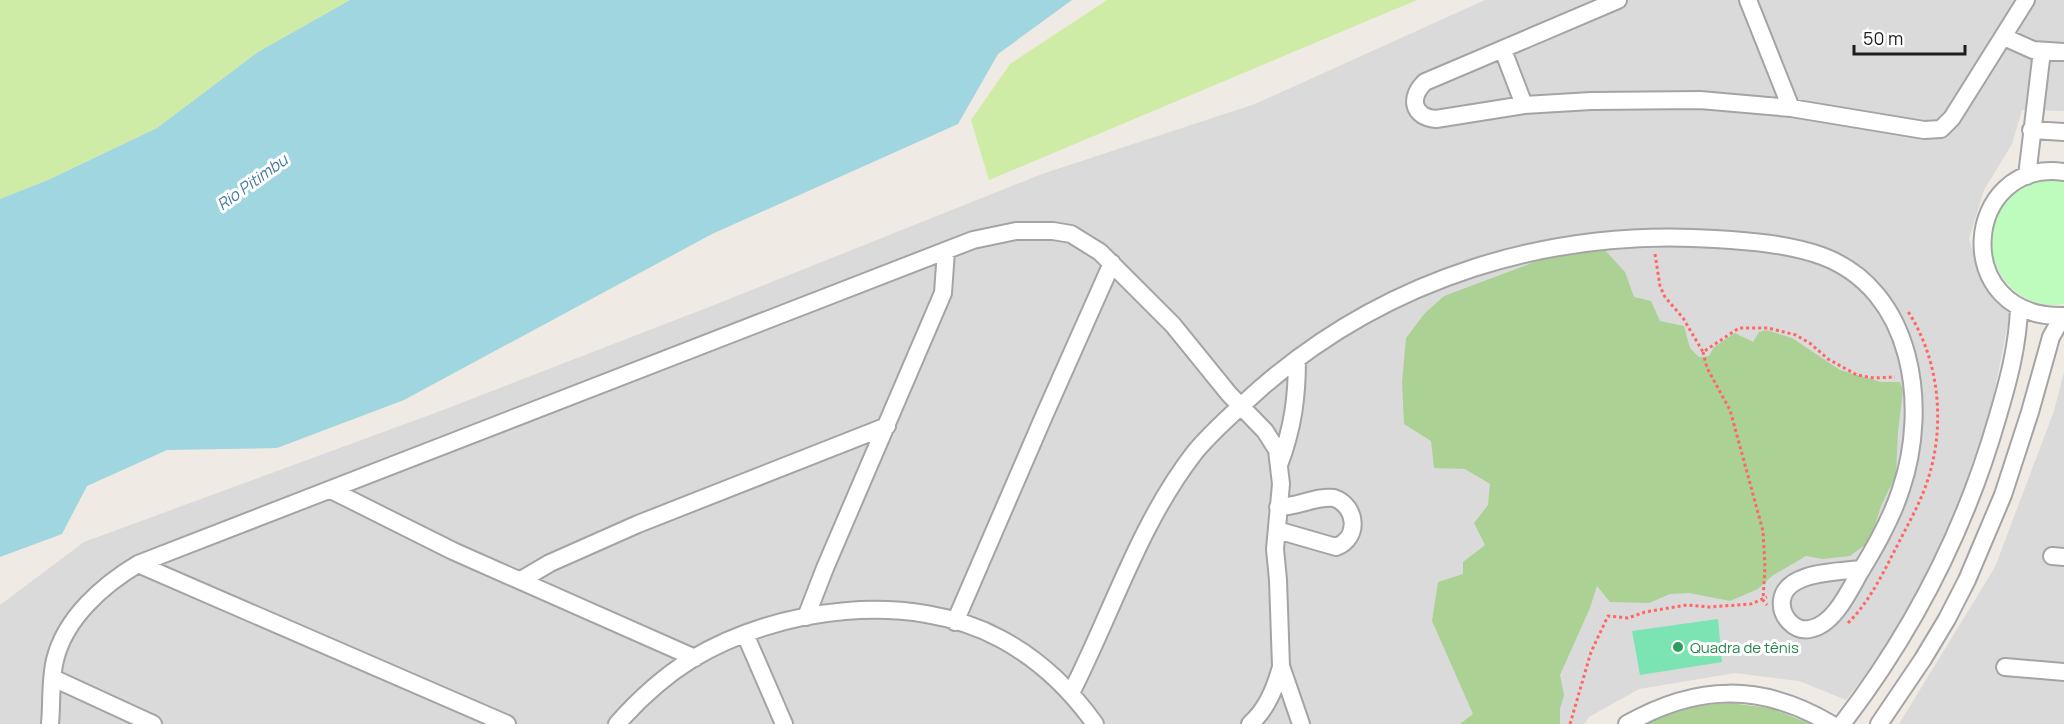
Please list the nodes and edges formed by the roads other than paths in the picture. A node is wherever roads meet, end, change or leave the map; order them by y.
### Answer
1 (1618, 0) edge
2 (1748, 0) edge
3 (2026, 0) edge
4 (2004, 37) junction
5 (1503, 50) junction
6 (2042, 51) junction
7 (2064, 52) edge
8 (1524, 105) junction
9 (1791, 108) junction
10 (2031, 130) junction
11 (2064, 132) edge
12 (2064, 172) edge
13 (2027, 176) junction
14 (946, 251) junction
15 (1112, 263) junction
16 (2019, 307) junction
17 (2063, 316) edge
18 (1298, 358) junction
19 (1241, 406) junction
20 (887, 426) junction
21 (1279, 465) junction
22 (331, 490) junction
23 (1278, 507) junction
24 (1277, 530) junction
25 (138, 564) junction
26 (1862, 569) junction
27 (521, 580) junction
28 (806, 617) junction
29 (955, 622) junction
30 (745, 634) junction
31 (695, 658) junction
32 (1281, 666) junction
33 (2005, 667) dead end
34 (2064, 672) edge
35 (53, 678) junction
36 (1071, 693) junction
37 (50, 724) edge
38 (153, 724) edge
39 (507, 724) edge
40 (617, 724) edge
41 (784, 724) edge
42 (1095, 724) edge
43 (1250, 724) edge
44 (1301, 724) edge
45 (1627, 724) edge
46 (1831, 724) edge
47 (1842, 724) edge
48 (1879, 724) edge

1 - 5 street
2 - 9 street
3 - 4 street
4 - 6 street
4 - 9 street
5 - 8 street
5 - 8 street
6 - 7 street
6 - 10 street
8 - 9 street
10 - 11 street
10 - 13 street
12 - 13 street
13 - 16 street
14 - 15 street
14 - 20 street
14 - 22 street
15 - 19 street
15 - 29 street
16 - 17 street
16 - 47 street
17 - 48 street
18 - 19 street
18 - 21 street
18 - 26 street
19 - 21 street
19 - 36 street
20 - 27 street
20 - 28 street
21 - 23 street
22 - 25 street
22 - 27 street
23 - 24 street
23 - 24 street
24 - 32 street
25 - 35 street
25 - 39 street
26 - 26 street
27 - 31 street
28 - 29 street
28 - 30 street
29 - 36 street
30 - 31 street
30 - 41 street
31 - 40 street
32 - 43 street
32 - 44 street
33 - 34 street
35 - 37 street
35 - 38 street
36 - 42 street
45 - 46 street

